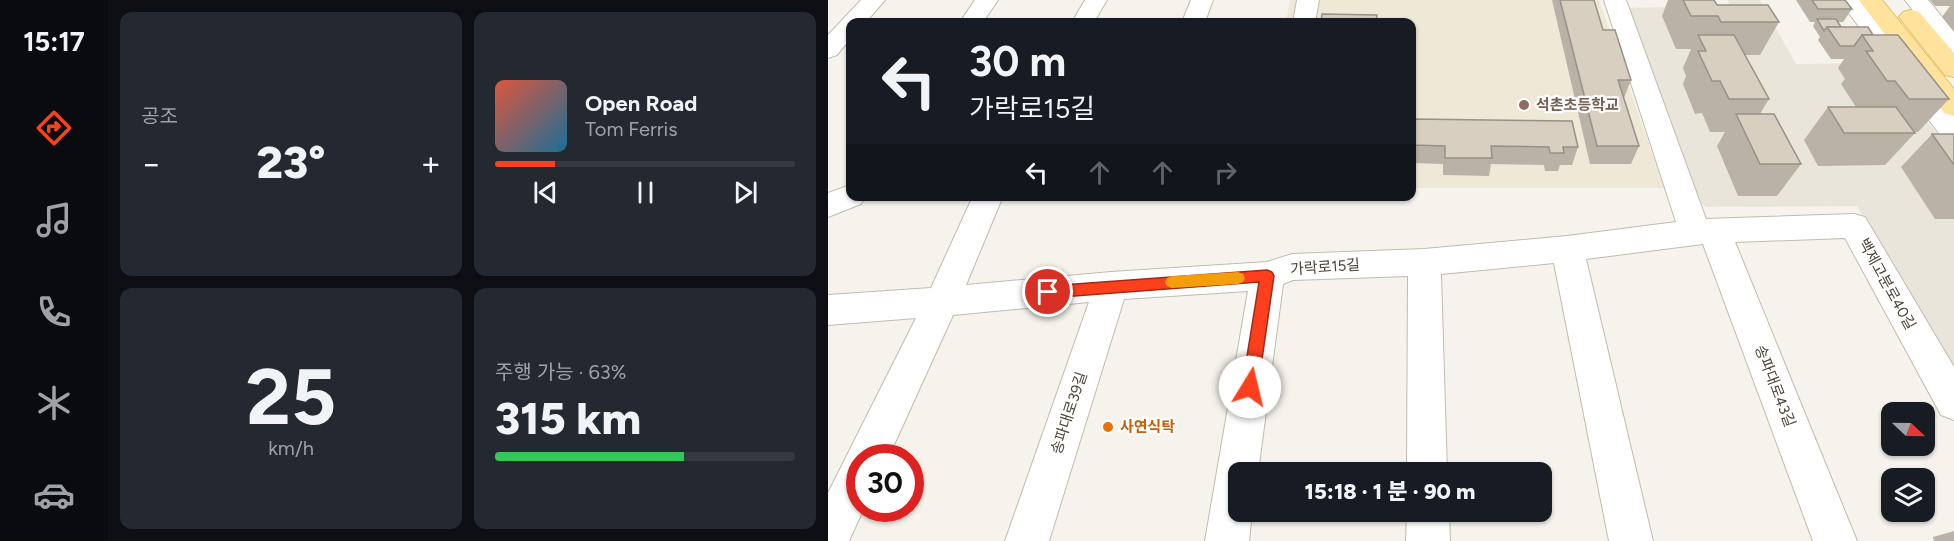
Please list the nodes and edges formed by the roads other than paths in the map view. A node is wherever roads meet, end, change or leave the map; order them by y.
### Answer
1 (874, 0) edge
2 (987, 0) edge
3 (1096, 0) edge
4 (1202, 0) edge
5 (1308, 0) edge
6 (1615, 0) edge
7 (1850, 0) edge
8 (1870, 0) edge
9 (1897, 0) edge
10 (1916, 0) edge
11 (858, 18) edge
12 (974, 18) edge
13 (1085, 18) edge
14 (1195, 18) edge
15 (1306, 18) edge
16 (846, 30) edge
17 (1954, 47) edge
18 (828, 50) edge
19 (1954, 69) edge
20 (1954, 107) edge
21 (1954, 133) edge
22 (986, 201) edge
23 (1705, 232) junction
24 (1567, 249) junction
25 (1424, 262) junction
26 (1267, 276) junction
27 (1111, 286) junction
28 (942, 302) junction
29 (828, 310) edge
30 (1954, 402) edge
31 (874, 444) edge
32 (1427, 462) edge
33 (846, 501) edge
34 (1428, 522) edge
35 (828, 538) edge
36 (1027, 541) edge
37 (1227, 541) edge
38 (1428, 541) edge
39 (1631, 541) edge
40 (1835, 541) edge

1 - 11 street
2 - 12 street
3 - 13 street
4 - 14 street
5 - 15 street
6 - 23 street, 송파대로43길
7 - 21 street
8 - 20 main road
9 - 19 main road
10 - 17 street
16 - 18 street
22 - 28 street
23 - 24 street, 가락로15길
23 - 30 street, 백제고분로40길
23 - 40 street, 송파대로43길
24 - 25 street, 가락로15길
24 - 39 street
25 - 26 street, 가락로15길
25 - 32 street
26 - 27 street, 가락로15길
26 - 37 street
27 - 28 street, 가락로15길
27 - 36 street, 송파대로39길
28 - 29 street, 가락로15길
28 - 31 street
33 - 35 street
34 - 38 street

